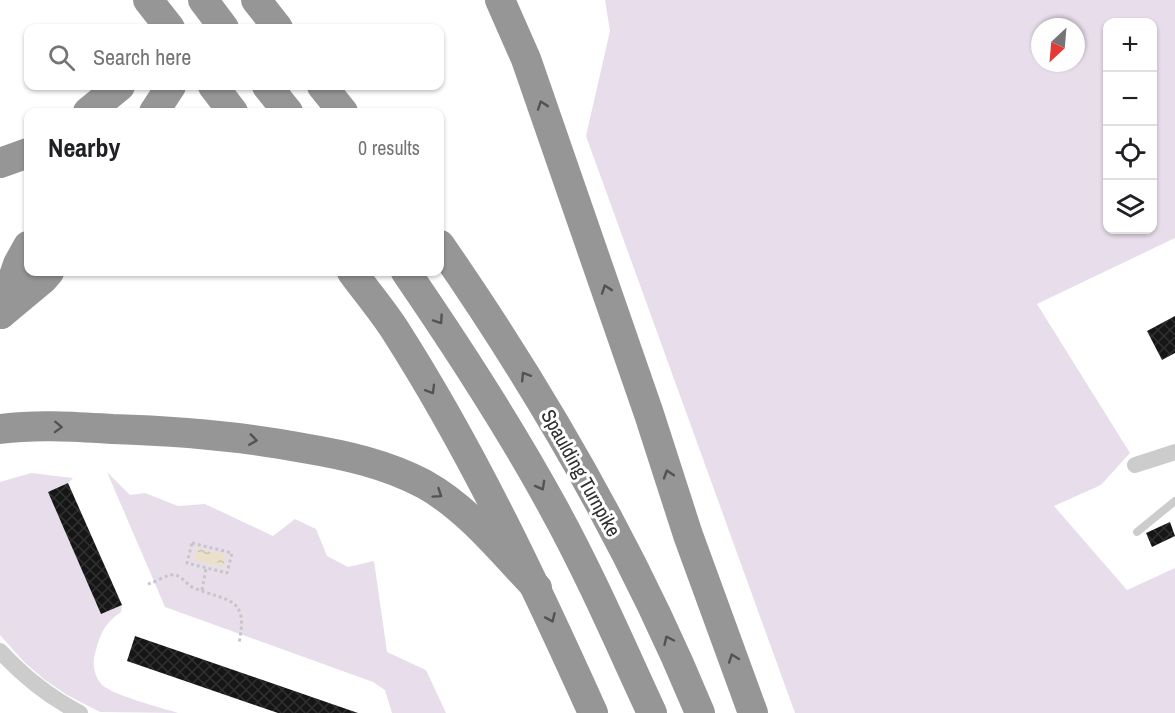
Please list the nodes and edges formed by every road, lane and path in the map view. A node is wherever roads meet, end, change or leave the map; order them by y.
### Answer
1 (148, 0) edge
2 (181, 0) edge
3 (203, 0) edge
4 (226, 0) edge
5 (500, 0) edge
6 (518, 0) edge
7 (166, 24) edge
8 (167, 24) edge
9 (211, 24) edge
10 (221, 24) edge
11 (526, 59) junction
12 (115, 90) edge
13 (126, 90) edge
14 (168, 90) edge
15 (270, 90) edge
16 (325, 90) edge
17 (93, 108) edge
18 (114, 108) edge
19 (157, 108) edge
20 (285, 108) edge
21 (340, 108) edge
22 (24, 154) edge
23 (0, 163) edge
24 (444, 251) edge
25 (24, 253) edge
26 (46, 276) edge
27 (355, 276) edge
28 (409, 276) edge
29 (0, 314) edge
30 (0, 429) edge
31 (1175, 452) edge
32 (1135, 465) dead end
33 (1175, 501) edge
34 (1137, 532) dead end
35 (206, 568) junction
36 (148, 584) dead end
37 (537, 588) junction
38 (202, 590) junction
39 (239, 643) dead end
40 (0, 651) edge
41 (66, 709) edge
42 (80, 713) edge
43 (593, 713) edge
44 (652, 713) edge
45 (700, 713) edge
46 (753, 713) edge

1 - 8 highway
2 - 7 highway
3 - 10 highway
4 - 9 highway
5 - 11 highway
6 - 11 highway
46 -> 11 highway
12 - 17 highway
13 - 18 highway
14 - 19 highway
15 - 20 highway
16 - 21 highway
22 - 23 highway
45 -> 24 highway, Spaulding Turnpike
25 - 29 highway
26 - 29 highway
27 -> 37 highway
28 -> 44 highway, Spaulding Turnpike
30 -> 37 highway
31 - 32 street
33 - 34 lane
35 - 35 path
35 - 38 path
36 - 38 path
37 -> 43 highway
38 - 39 path
40 - 41 street
41 - 42 street

